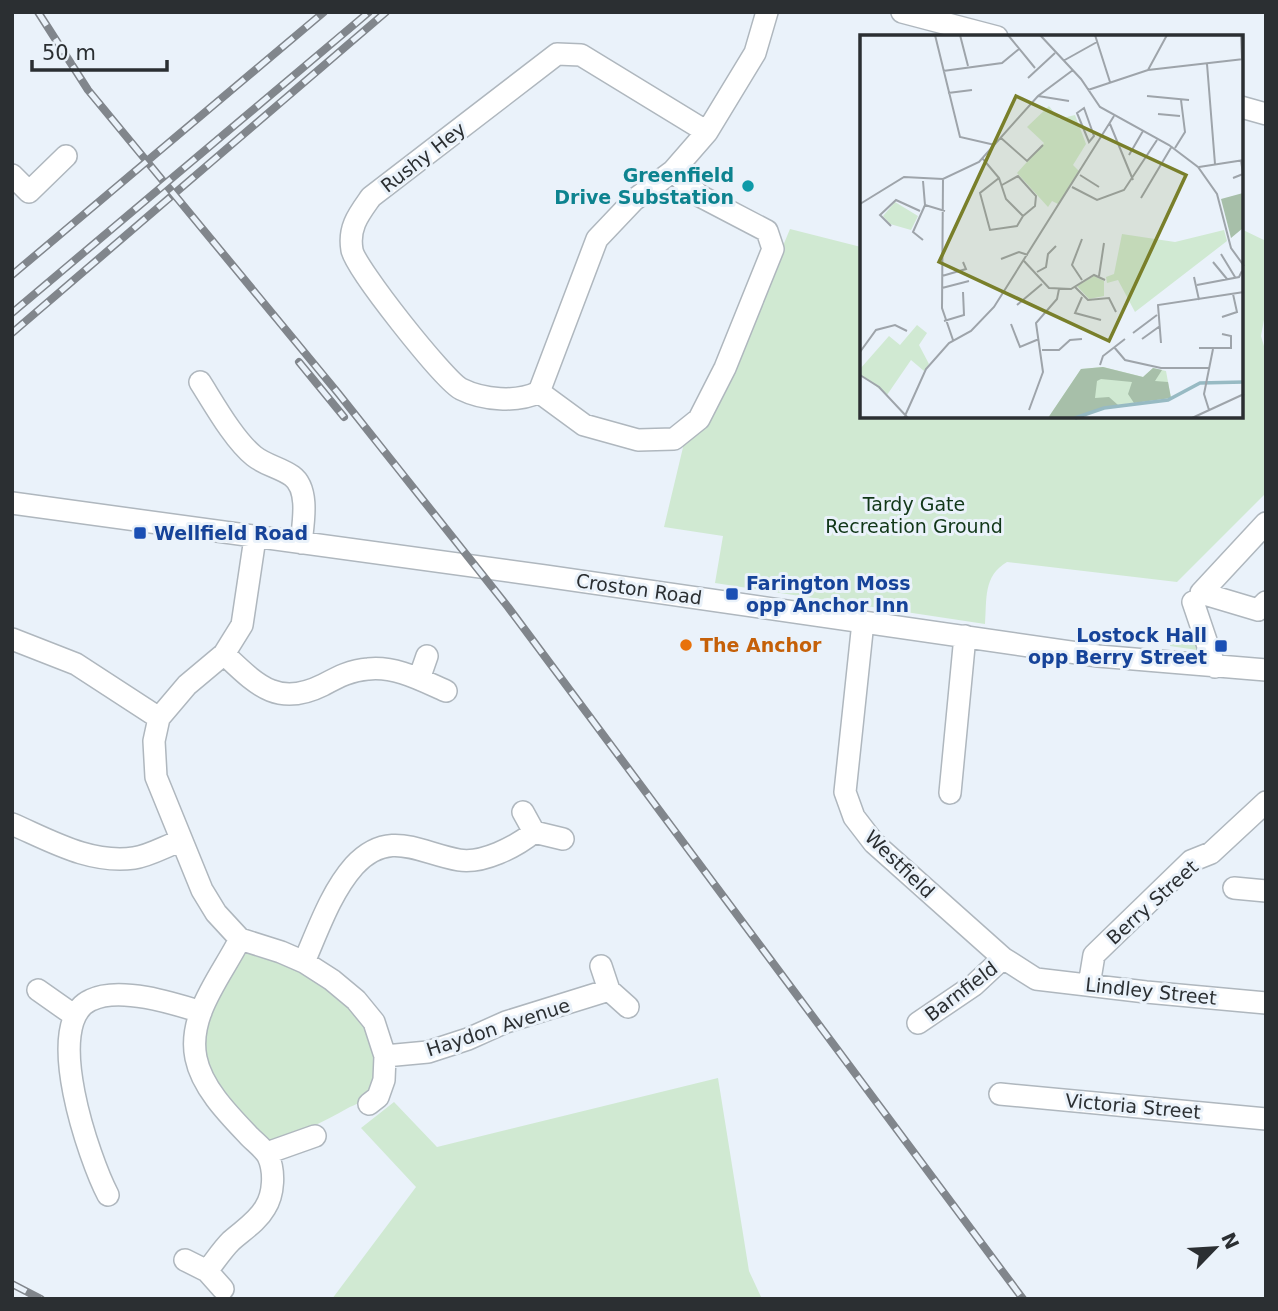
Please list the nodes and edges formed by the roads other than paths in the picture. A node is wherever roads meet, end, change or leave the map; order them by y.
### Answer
1 (766, 12) edge
2 (903, 12) edge
3 (966, 33) edge
4 (1243, 108) edge
5 (1266, 114) edge
6 (707, 132) junction
7 (66, 156) dead end
8 (673, 172) junction
9 (12, 175) edge
10 (200, 382) dead end
11 (539, 392) junction
12 (12, 503) edge
13 (1266, 523) edge
14 (255, 538) junction
15 (301, 543) junction
16 (1193, 602) dead end
17 (1266, 602) edge
18 (863, 622) junction
19 (965, 636) junction
20 (12, 639) edge
21 (224, 653) junction
22 (427, 656) dead end
23 (1215, 667) junction
24 (1266, 670) edge
25 (419, 679) junction
26 (446, 691) dead end
27 (159, 718) junction
28 (950, 793) dead end
29 (1266, 802) edge
30 (523, 812) dead end
31 (12, 824) edge
32 (534, 832) junction
33 (563, 839) dead end
34 (180, 841) junction
35 (1234, 888) dead end
36 (1266, 891) edge
37 (240, 939) junction
38 (1003, 958) junction
39 (304, 962) junction
40 (601, 966) dead end
41 (1035, 979) joint
42 (1089, 985) junction
43 (38, 990) dead end
44 (609, 990) junction
45 (1266, 1003) edge
46 (628, 1007) dead end
47 (201, 1012) junction
48 (75, 1016) junction
49 (918, 1023) dead end
50 (385, 1056) junction
51 (1000, 1094) dead end
52 (369, 1104) dead end
53 (1266, 1119) edge
54 (315, 1136) dead end
55 (267, 1153) junction
56 (108, 1195) dead end
57 (184, 1260) dead end
58 (207, 1271) junction
59 (223, 1289) dead end

1 - 6 street
2 - 3 street
4 - 5 street
6 - 8 street
6 - 11 street, Rushy Hey
7 - 9 street
8 - 11 street
8 - 11 street
10 - 15 street
12 - 14 street, Croston Road
13 - 17 street
14 - 15 street, Croston Road
14 - 21 street
15 - 18 street, Croston Road
16 - 23 street
18 - 19 street, Croston Road
18 - 38 street, Westfield
19 - 23 street, Croston Road
19 - 28 street
20 - 27 street
21 - 25 street
21 - 27 street
22 - 25 street
23 - 24 street, Croston Road
25 - 26 street
27 - 34 street
29 - 42 street, Berry Street
30 - 32 street
31 - 34 street
32 - 33 street
32 - 39 street
34 - 37 street
35 - 36 street
37 - 39 street
37 - 47 street
38 - 41 street, Westfield
38 - 49 street, Barnfield
39 - 50 street
40 - 44 street
41 - 42 street, Lindley Street
42 - 45 street, Lindley Street
43 - 48 street
44 - 46 street
44 - 50 street, Haydon Avenue
47 - 48 street
47 - 55 street
48 - 56 street
50 - 52 street
51 - 53 street, Victoria Street
54 - 55 street
55 - 58 street
57 - 58 street
58 - 59 street

